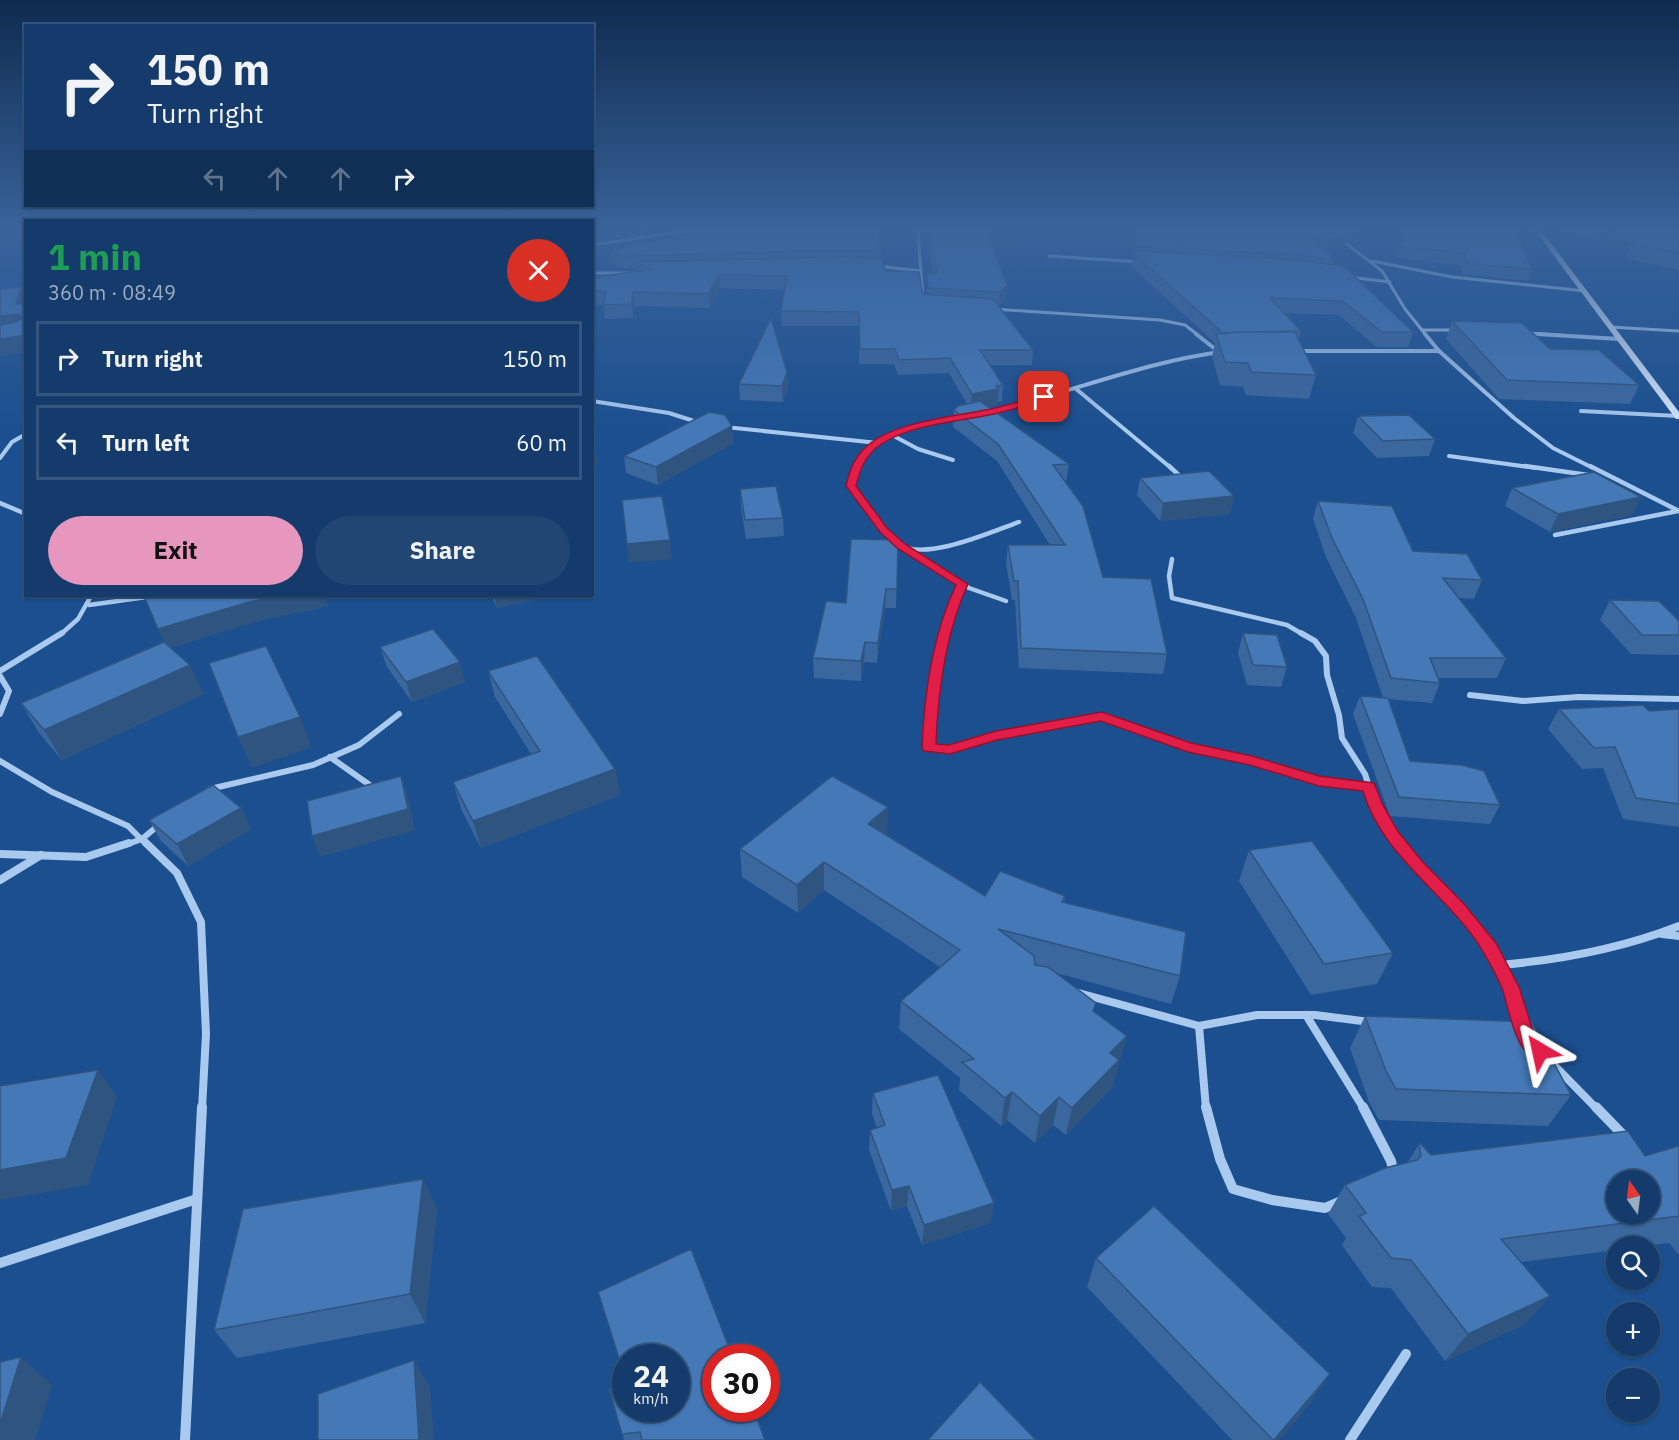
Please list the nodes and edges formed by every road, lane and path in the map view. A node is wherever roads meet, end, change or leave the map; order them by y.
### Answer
1 (923, 296) edge
2 (1398, 296) edge
3 (1589, 296) edge
4 (924, 304) edge
5 (992, 309) edge
6 (1610, 327) junction
7 (1422, 330) junction
8 (1465, 330) edge
9 (1679, 331) edge
10 (1517, 333) edge
11 (1619, 339) junction
12 (1228, 351) edge
13 (1287, 351) edge
14 (1440, 351) junction
15 (1220, 352) junction
16 (1075, 388) junction
17 (594, 401) edge
18 (1581, 411) dead end
19 (982, 413) edge
20 (971, 415) edge
21 (1679, 416) edge
22 (706, 424) edge
23 (717, 425) edge
24 (24, 435) edge
25 (892, 435) junction
26 (879, 443) junction
27 (1449, 456) dead end
28 (0, 458) edge
29 (953, 460) dead end
30 (1607, 476) junction
31 (1185, 482) edge
32 (0, 503) edge
33 (1679, 511) edge
34 (24, 513) edge
35 (1019, 522) dead end
36 (1555, 535) dead end
37 (901, 546) junction
38 (1172, 559) dead end
39 (963, 584) junction
40 (91, 597) edge
41 (147, 597) edge
42 (1006, 601) dead end
43 (89, 605) junction
44 (0, 671) edge
45 (0, 676) edge
46 (1470, 695) dead end
47 (1679, 699) edge
48 (0, 714) edge
49 (399, 714) dead end
50 (330, 757) junction
51 (0, 761) edge
52 (1369, 786) junction
53 (375, 789) edge
54 (202, 794) edge
55 (165, 819) edge
56 (142, 839) junction
57 (0, 854) edge
58 (42, 855) junction
59 (0, 880) edge
60 (1679, 926) edge
61 (1661, 933) junction
62 (1679, 936) edge
63 (1499, 966) junction
64 (1064, 990) edge
65 (1306, 1015) junction
66 (1384, 1024) edge
67 (1199, 1026) junction
68 (1515, 1037) edge
69 (1542, 1053) edge
70 (1636, 1146) edge
71 (1396, 1183) edge
72 (1355, 1196) edge
73 (197, 1199) junction
74 (0, 1263) edge
75 (1406, 1354) dead end
76 (185, 1440) edge
77 (1350, 1440) edge

1 - 4 street
2 - 7 street
3 - 6 street
5 - 15 street
6 - 9 street
6 - 11 street
7 - 8 street
7 - 14 street
10 - 11 street
11 - 21 street
12 - 15 street
13 - 14 street
14 - 30 street
15 - 16 street
16 - 19 street
16 - 31 street
17 - 22 street
18 - 21 street
20 - 25 street
23 - 26 street
24 - 28 street
25 - 26 street
25 - 29 street
26 - 37 street
27 - 30 street
30 - 33 street
32 - 34 street
33 - 36 street
35 - 37 street
37 - 39 street
38 - 52 street
39 - 42 street
39 - 52 street
40 - 43 street
41 - 43 street
43 - 44 street
45 - 48 street
46 - 47 street
49 - 50 street
50 - 53 street
50 - 54 street
51 - 56 street
52 - 63 street
55 - 56 street
56 - 58 street
56 - 73 street
57 - 58 street
58 - 59 street
60 - 61 street
61 - 62 street
61 - 63 street
63 - 68 street
64 - 67 street
65 - 66 street
65 - 67 street
65 - 71 street
67 - 72 street
69 - 70 street
73 - 74 street
73 - 76 street
75 - 77 street

